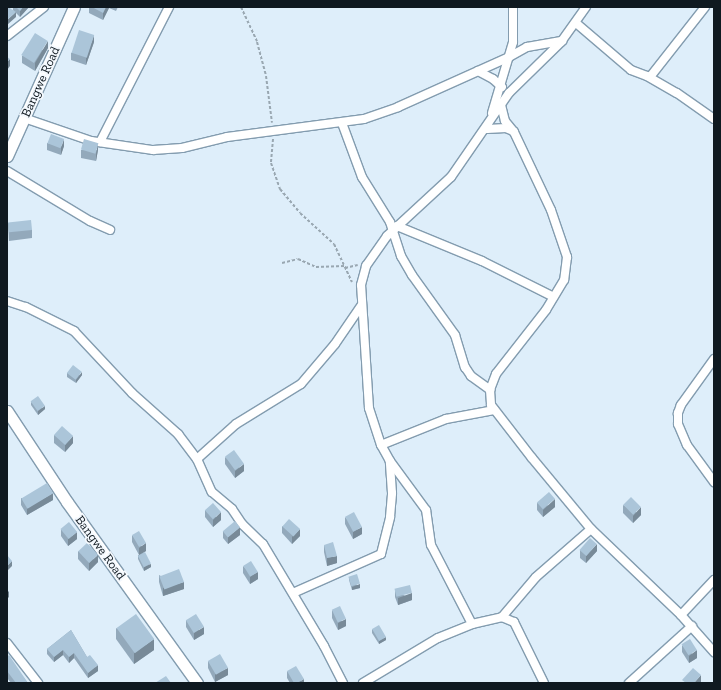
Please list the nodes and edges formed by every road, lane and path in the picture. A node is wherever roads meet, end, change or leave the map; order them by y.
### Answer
1 (44, 7) edge
2 (74, 7) edge
3 (169, 7) edge
4 (241, 7) edge
5 (513, 7) edge
6 (586, 7) edge
7 (705, 7) edge
8 (576, 23) junction
9 (7, 36) edge
10 (562, 41) junction
11 (509, 57) junction
12 (478, 71) junction
13 (650, 77) junction
14 (502, 87) junction
15 (501, 105) junction
16 (24, 118) junction
17 (714, 119) edge
18 (342, 123) junction
19 (486, 129) junction
20 (273, 130) junction
21 (514, 132) junction
22 (100, 142) junction
23 (7, 156) edge
24 (7, 172) edge
25 (394, 228) junction
26 (110, 230) dead end
27 (282, 263) dead end
28 (345, 266) junction
29 (361, 290) junction
30 (554, 296) junction
31 (7, 301) edge
32 (361, 306) junction
33 (714, 359) edge
34 (490, 390) junction
35 (494, 410) junction
36 (7, 411) edge
37 (381, 445) junction
38 (197, 459) junction
39 (390, 461) junction
40 (714, 482) edge
41 (591, 529) junction
42 (714, 580) edge
43 (293, 593) junction
44 (681, 615) junction
45 (502, 617) junction
46 (472, 624) junction
47 (692, 626) junction
48 (7, 643) edge
49 (714, 652) edge
50 (38, 683) edge
51 (197, 683) edge
52 (343, 683) edge
53 (363, 683) edge
54 (544, 683) edge
55 (629, 683) edge

1 - 9 street
2 - 16 street, Bangwe Road
3 - 22 street
4 - 20 path
5 - 11 street
6 - 8 street
7 - 13 street
8 - 10 street
8 - 13 street
10 - 11 street
10 - 15 street
11 - 12 street
11 - 14 street
12 - 14 street
12 - 18 street
13 - 17 street
14 - 19 street
15 - 19 street
15 - 21 street
16 - 22 street
16 - 23 street, Bangwe Road
18 - 20 street
18 - 25 street
19 - 21 street
19 - 25 street
20 - 22 street
20 - 28 path
21 - 30 street
24 - 26 street
25 - 29 street
25 - 30 street
25 - 34 street
27 - 28 path
28 - 29 path
29 - 32 street
30 - 34 street
31 - 38 street
32 - 37 street
32 - 38 street
33 - 40 street
34 - 35 street
35 - 37 street
35 - 41 street
36 - 51 street, Bangwe Road
37 - 39 street
38 - 43 street
39 - 43 street
39 - 46 street
41 - 44 street
41 - 45 street
42 - 44 street
43 - 52 street
44 - 47 street
45 - 46 street
45 - 54 street
46 - 53 street
47 - 49 street
47 - 55 street
48 - 50 street

